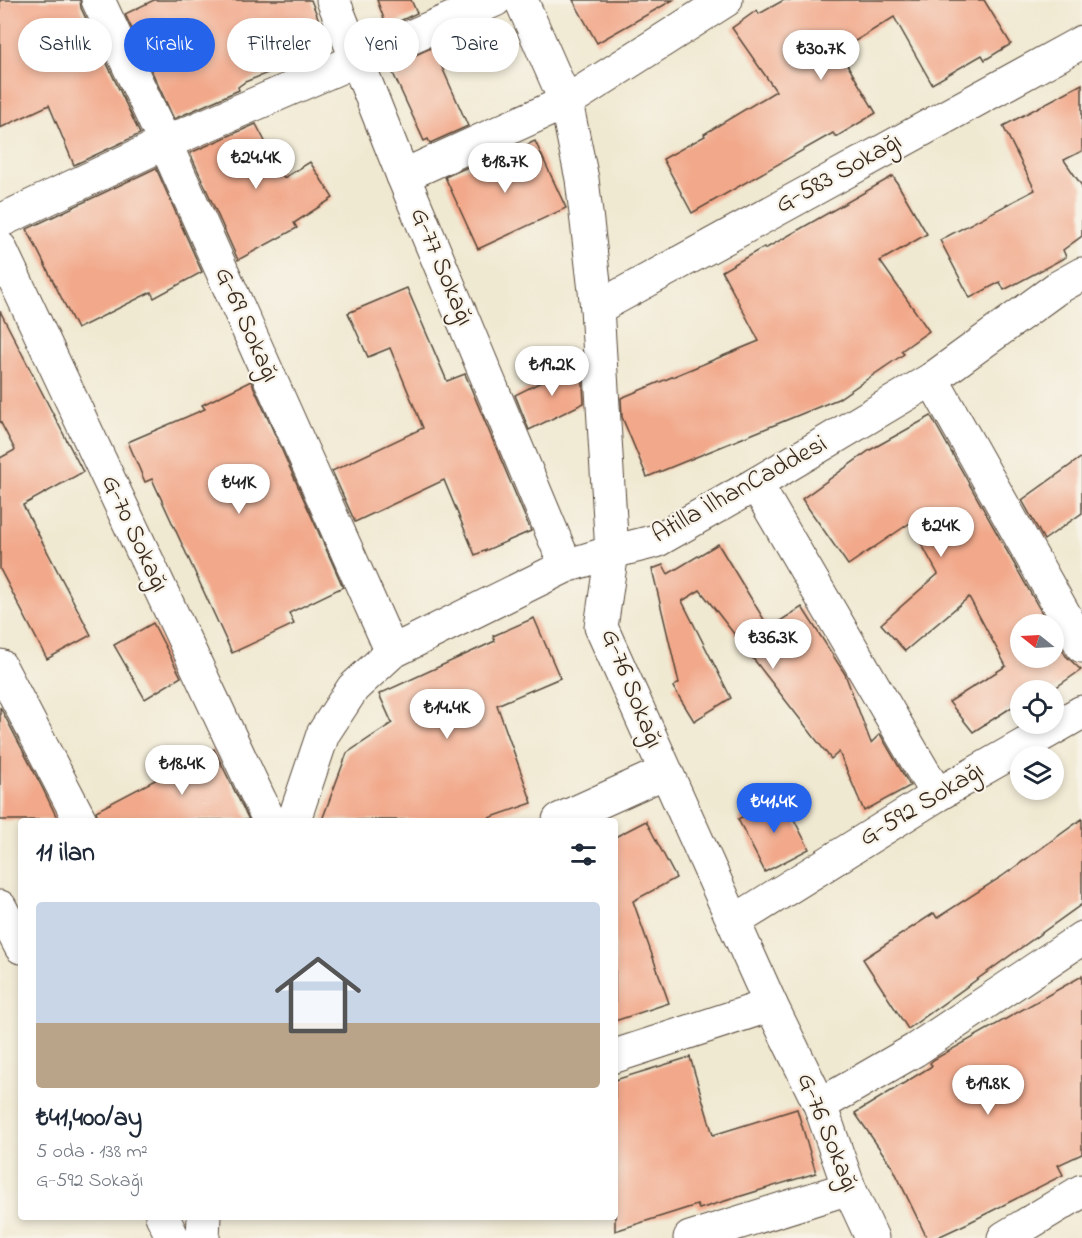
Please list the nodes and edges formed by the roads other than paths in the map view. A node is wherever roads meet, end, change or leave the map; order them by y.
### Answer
1 (98, 0) edge
2 (333, 0) edge
3 (495, 0) edge
4 (521, 0) edge
5 (726, 0) edge
6 (344, 28) edge
7 (419, 32) edge
8 (1082, 42) edge
9 (344, 64) edge
10 (361, 72) edge
11 (566, 102) junction
12 (165, 143) junction
13 (403, 176) junction
14 (0, 221) edge
15 (0, 248) edge
16 (1082, 274) edge
17 (597, 308) junction
18 (932, 379) junction
19 (756, 484) junction
20 (612, 552) junction
21 (566, 566) junction
22 (1082, 646) edge
23 (392, 652) junction
24 (0, 666) edge
25 (1082, 712) edge
26 (665, 772) junction
27 (937, 795) junction
28 (80, 818) edge
29 (268, 818) edge
30 (295, 818) edge
31 (562, 818) edge
32 (0, 907) edge
33 (735, 921) junction
34 (1082, 938) edge
35 (18, 941) edge
36 (771, 1005) junction
37 (618, 1055) edge
38 (820, 1105) junction
39 (849, 1188) junction
40 (1082, 1191) edge
41 (164, 1220) edge
42 (204, 1220) edge
43 (173, 1238) edge
44 (203, 1238) edge
45 (690, 1238) edge
46 (872, 1238) edge
47 (1004, 1238) edge

1 - 12 street, G-69 Sokağı
2 - 6 street, G-77 Sokağı
3 - 7 street
4 - 11 street, G-76 Sokağı
5 - 11 street
8 - 17 street, G-583 Sokağı
9 - 12 street
10 - 13 street, G-77 Sokağı
11 - 13 street
11 - 17 street, G-76 Sokağı
12 - 14 street
12 - 23 street, G-69 Sokağı
13 - 21 street, G-77 Sokağı
15 - 29 street, G-70 Sokağı
16 - 18 street, Atilla İlhanCaddesi
17 - 20 street, G-76 Sokağı
18 - 19 street, Atilla İlhanCaddesi
18 - 22 street
19 - 20 street, Atilla İlhanCaddesi
19 - 27 street
20 - 21 street, Atilla İlhanCaddesi
20 - 26 street, G-76 Sokağı
21 - 23 street, Atilla İlhanCaddesi
23 - 30 street, Atilla İlhanCaddesi
24 - 28 street
25 - 27 street, G-592 Sokağı
26 - 31 street
26 - 33 street, G-76 Sokağı
27 - 33 street, G-592 Sokağı
32 - 35 street
33 - 36 street, G-76 Sokağı
34 - 38 street
36 - 37 street
36 - 38 street, G-76 Sokağı
38 - 39 street, G-76 Sokağı
39 - 45 street
39 - 46 street, G-76 Sokağı
40 - 47 street
41 - 43 street
42 - 44 street

